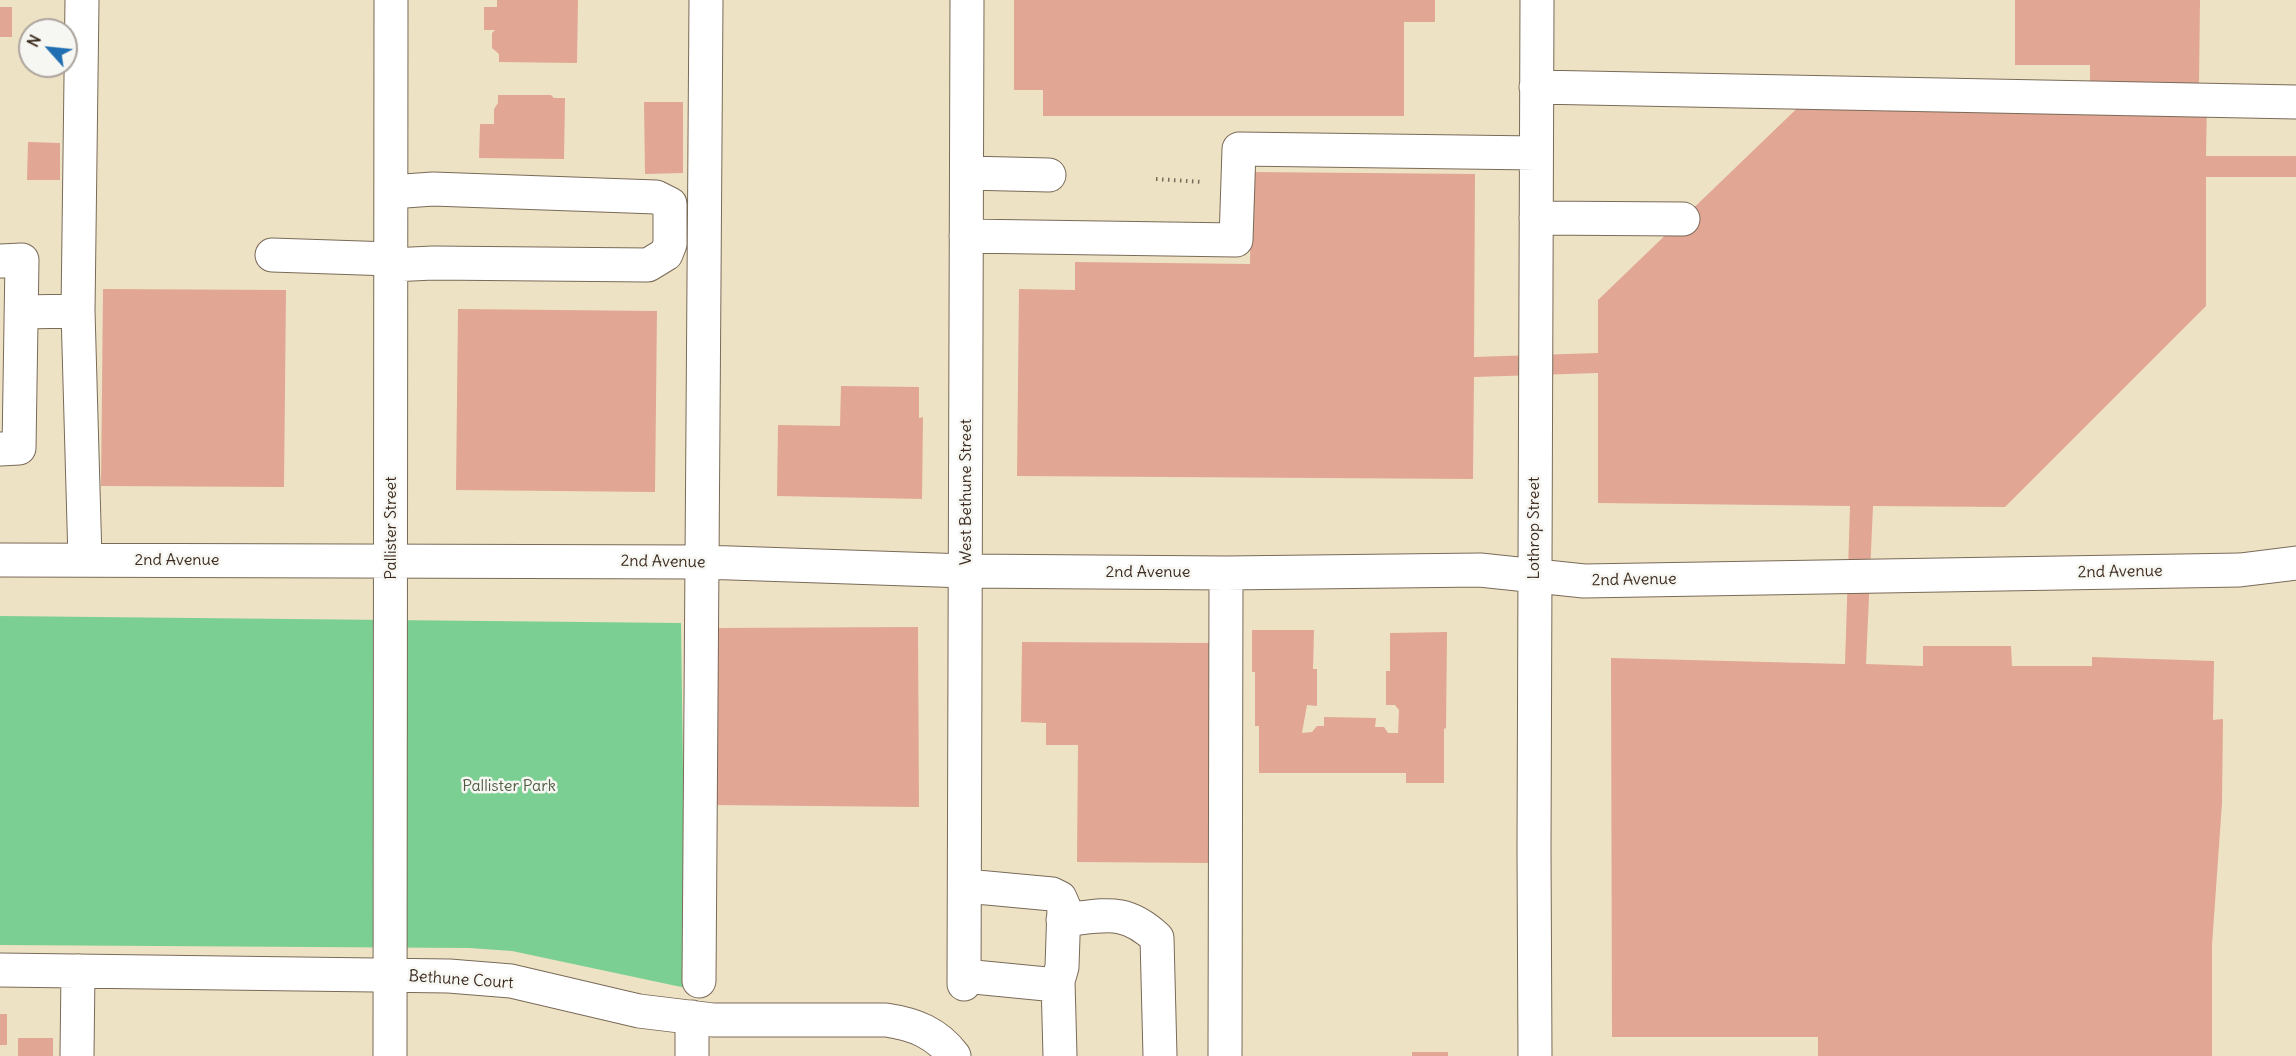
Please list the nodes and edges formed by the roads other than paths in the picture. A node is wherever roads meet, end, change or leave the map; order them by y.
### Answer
1 (82, 0) edge
2 (391, 0) edge
3 (706, 0) edge
4 (967, 0) edge
5 (1537, 0) edge
6 (1536, 87) junction
7 (2296, 102) edge
8 (1536, 153) junction
9 (967, 173) junction
10 (1049, 175) dead end
11 (391, 192) junction
12 (1536, 218) junction
13 (1683, 219) dead end
14 (966, 237) junction
15 (272, 255) dead end
16 (0, 261) edge
17 (391, 262) junction
18 (78, 311) junction
19 (22, 312) junction
20 (0, 449) edge
21 (0, 560) edge
22 (85, 560) junction
23 (392, 560) junction
24 (702, 562) junction
25 (2296, 563) edge
26 (966, 571) junction
27 (1226, 573) junction
28 (1534, 576) junction
29 (966, 886) junction
30 (1063, 920) junction
31 (0, 970) edge
32 (78, 971) junction
33 (390, 976) junction
34 (699, 981) dead end
35 (1058, 981) junction
36 (692, 1017) junction
37 (951, 1051) edge
38 (77, 1056) edge
39 (390, 1056) edge
40 (692, 1056) edge
41 (1059, 1056) edge
42 (1160, 1056) edge
43 (1225, 1056) edge
44 (1535, 1056) edge

1 - 18 street
2 - 11 street, Pallister Street
3 - 24 street
4 - 9 street, West Bethune Street
5 - 6 street, Lothrop Street
6 - 7 street
6 - 8 street, Lothrop Street
8 - 12 street, Lothrop Street
8 - 14 street
9 - 10 street
9 - 14 street, West Bethune Street
11 - 17 street, Pallister Street
11 - 17 street
12 - 13 street
12 - 28 street, Lothrop Street
14 - 26 street, West Bethune Street
15 - 17 street
16 - 19 street
17 - 23 street, Pallister Street
18 - 19 street
18 - 22 street
19 - 20 street
21 - 22 street, 2nd Avenue
22 - 23 street, 2nd Avenue
23 - 24 street, 2nd Avenue
23 - 33 street, Pallister Street
24 - 26 street, 2nd Avenue
24 - 34 street
25 - 28 street, 2nd Avenue
26 - 27 street, 2nd Avenue
26 - 29 street, West Bethune Street
27 - 28 street, 2nd Avenue
27 - 43 street
28 - 44 street, Lothrop Street
29 - 30 street
29 - 35 street, West Bethune Street
30 - 35 street
30 - 42 street
31 - 32 street, Bethune Court
32 - 33 street, Bethune Court
32 - 38 street
33 - 36 street, Bethune Court
33 - 39 street, Pallister Street
35 - 41 street
36 - 37 street, Bethune Court
36 - 40 street

